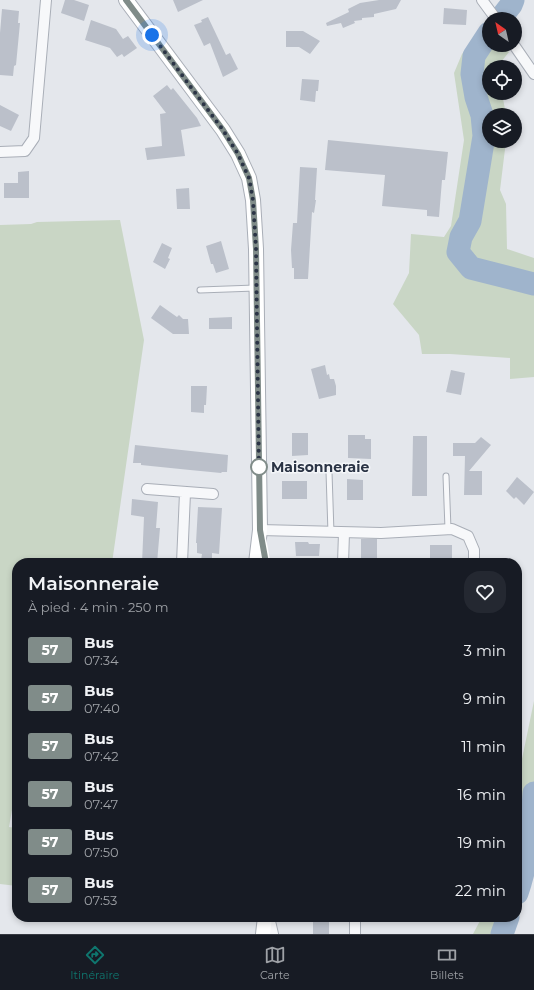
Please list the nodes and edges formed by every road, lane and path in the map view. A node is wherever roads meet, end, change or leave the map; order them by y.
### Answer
1 (46, 0) edge
2 (126, 0) edge
3 (482, 0) edge
4 (490, 12) edge
5 (519, 52) edge
6 (534, 74) edge
7 (0, 152) edge
8 (256, 288) junction
9 (200, 290) dead end
10 (329, 472) dead end
11 (446, 476) dead end
12 (147, 489) dead end
13 (185, 493) junction
14 (213, 494) dead end
15 (448, 529) junction
16 (260, 530) junction
17 (331, 533) junction
18 (344, 533) junction
19 (182, 558) edge
20 (257, 558) edge
21 (265, 558) edge
22 (344, 558) edge
23 (474, 558) edge
24 (259, 922) edge
25 (264, 922) edge
26 (269, 922) edge
27 (355, 922) edge
28 (260, 934) edge
29 (263, 934) edge
30 (273, 934) edge
31 (355, 934) edge

1 - 7 street
2 - 8 main road
3 - 4 street
5 - 6 street
8 - 9 lane
8 - 16 main road
10 - 17 lane
11 - 15 lane
12 - 13 street
13 - 14 street
13 - 19 street
15 - 18 street
15 - 23 street
16 - 17 street
16 - 20 main road
16 - 21 main road
17 - 18 street
18 - 22 street
24 - 28 main road
25 - 29 main road
26 - 30 street
27 - 31 street

